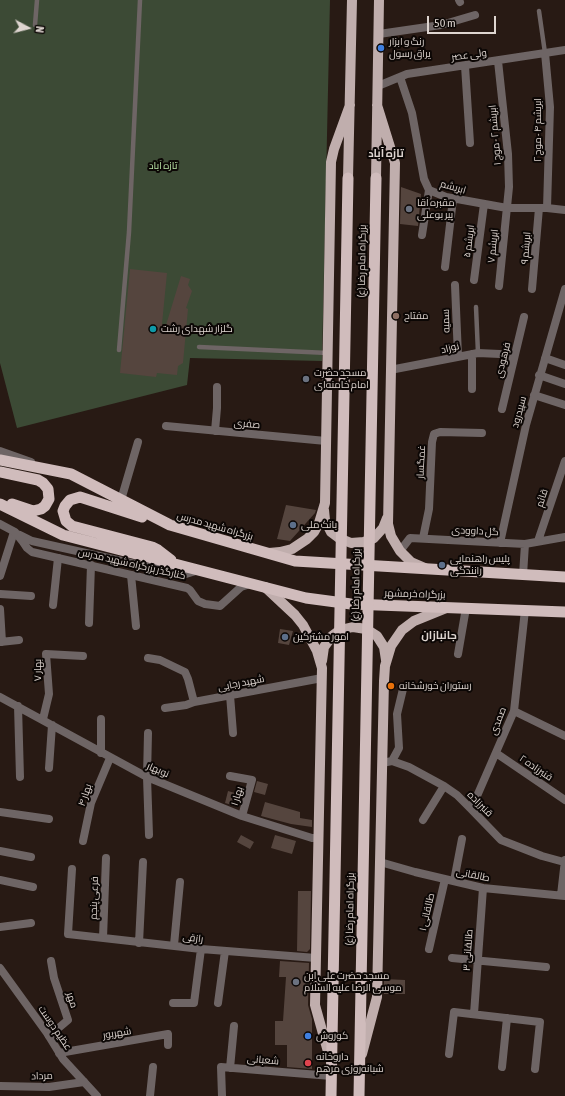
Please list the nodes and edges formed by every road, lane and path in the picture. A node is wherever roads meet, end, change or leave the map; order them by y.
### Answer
1 (37, 0) edge
2 (140, 0) edge
3 (352, 0) edge
4 (379, 0) edge
5 (539, 11) dead end
6 (475, 15) dead end
7 (35, 25) dead end
8 (379, 34) junction
9 (565, 50) edge
10 (546, 53) junction
11 (498, 61) junction
12 (465, 66) junction
13 (400, 77) junction
14 (378, 86) junction
15 (350, 105) junction
16 (377, 105) junction
17 (470, 142) dead end
18 (348, 178) joint
19 (376, 178) joint
20 (429, 190) junction
21 (453, 199) junction
22 (484, 204) junction
23 (507, 208) junction
24 (543, 208) junction
25 (565, 210) edge
26 (422, 235) dead end
27 (445, 267) dead end
28 (474, 280) dead end
29 (455, 285) dead end
30 (499, 286) dead end
31 (532, 289) dead end
32 (565, 289) edge
33 (476, 307) dead end
34 (524, 317) dead end
35 (199, 347) dead end
36 (119, 350) dead end
37 (328, 353) junction
38 (475, 353) junction
39 (458, 356) junction
40 (514, 358) junction
41 (545, 358) junction
42 (565, 365) edge
43 (390, 370) junction
44 (540, 375) junction
45 (565, 384) edge
46 (217, 386) dead end
47 (472, 388) dead end
48 (534, 395) junction
49 (565, 405) edge
50 (502, 409) dead end
51 (166, 426) dead end
52 (215, 431) junction
53 (482, 433) dead end
54 (326, 441) junction
55 (138, 442) dead end
56 (0, 451) edge
57 (0, 460) edge
58 (565, 461) edge
59 (54, 471) junction
60 (0, 472) edge
61 (0, 500) edge
62 (122, 500) junction
63 (0, 504) edge
64 (325, 505) junction
65 (388, 510) junction
66 (0, 524) edge
67 (177, 528) junction
68 (14, 532) junction
69 (565, 537) edge
70 (423, 538) junction
71 (538, 541) junction
72 (500, 542) junction
73 (525, 544) junction
74 (255, 550) junction
75 (400, 551) junction
76 (58, 558) junction
77 (176, 564) junction
78 (91, 565) junction
79 (201, 570) junction
80 (435, 570) junction
81 (523, 574) junction
82 (131, 575) junction
83 (0, 576) edge
84 (565, 577) edge
85 (260, 586) junction
86 (0, 594) edge
87 (31, 596) dead end
88 (53, 605) dead end
89 (453, 607) junction
90 (466, 608) junction
91 (0, 609) edge
92 (525, 610) junction
93 (565, 612) edge
94 (89, 623) dead end
95 (136, 626) dead end
96 (19, 640) dead end
97 (1, 642) edge
98 (458, 654) dead end
99 (83, 656) dead end
100 (148, 658) dead end
101 (385, 666) junction
102 (322, 674) junction
103 (404, 689) dead end
104 (230, 695) junction
105 (0, 696) edge
106 (194, 702) junction
107 (18, 706) junction
108 (165, 708) dead end
109 (514, 711) junction
110 (43, 719) junction
111 (102, 719) dead end
112 (52, 725) junction
113 (148, 733) dead end
114 (233, 733) dead end
115 (565, 736) edge
116 (101, 752) junction
117 (496, 753) junction
118 (110, 758) junction
119 (387, 762) junction
120 (49, 768) dead end
121 (230, 776) dead end
122 (20, 777) dead end
123 (147, 777) junction
124 (444, 786) junction
125 (565, 800) edge
126 (470, 808) junction
127 (0, 812) edge
128 (242, 816) junction
129 (49, 819) dead end
130 (423, 820) dead end
131 (149, 835) dead end
132 (319, 838) junction
133 (462, 839) dead end
134 (83, 841) dead end
135 (0, 851) edge
136 (31, 857) dead end
137 (106, 858) dead end
138 (565, 861) edge
139 (143, 862) dead end
140 (380, 862) junction
141 (72, 869) dead end
142 (445, 879) junction
143 (0, 880) edge
144 (454, 881) junction
145 (180, 882) dead end
146 (33, 887) dead end
147 (483, 888) junction
148 (563, 896) edge
149 (31, 922) dead end
150 (0, 927) edge
151 (103, 938) junction
152 (139, 943) junction
153 (174, 945) junction
154 (201, 949) junction
155 (429, 949) dead end
156 (225, 951) junction
157 (316, 958) junction
158 (452, 958) dead end
159 (478, 960) junction
160 (51, 961) dead end
161 (546, 967) dead end
162 (0, 968) edge
163 (173, 1003) dead end
164 (218, 1003) dead end
165 (474, 1014) junction
166 (507, 1018) junction
167 (234, 1026) dead end
168 (49, 1036) junction
169 (168, 1044) dead end
170 (59, 1053) junction
171 (449, 1054) dead end
172 (359, 1066) junction
173 (153, 1067) dead end
174 (502, 1067) dead end
175 (230, 1068) junction
176 (535, 1069) dead end
177 (331, 1071) junction
178 (84, 1082) junction
179 (0, 1086) edge
180 (97, 1096) edge
181 (150, 1096) edge
182 (222, 1096) edge
183 (331, 1096) edge
184 (359, 1096) edge

1 - 7 lane
2 - 36 lane
3 - 15 main road, بزرگراه امام رضا (ع)
4 - 8 main road, بزرگراه امام رضا (ع)
5 - 10 lane
6 - 8 street
8 - 14 main road, بزرگراه امام رضا (ع)
9 - 10 street, ولی عصر
10 - 11 street, ولی عصر
10 - 24 street, ابریشم ۴ - موج ۲
11 - 12 street, ولی عصر
11 - 23 street, ابریشم ۲ - موج ۱
12 - 13 street, ولی عصر
12 - 17 street
13 - 14 street, ولی عصر
13 - 20 street, ابریشم
14 - 16 main road, بزرگراه امام رضا (ع)
15 - 18 main road, بزرگراه امام رضا (ع)
15 - 37 main road, بزرگراه امام رضا (ع)
16 - 19 main road, بزرگراه امام رضا (ع)
16 - 43 main road, بزرگراه امام رضا (ع)
18 - 177 highway, بزرگراه امام رضا (ع), bridge
19 - 172 highway, بزرگراه امام رضا (ع), bridge
20 - 21 street, ابریشم
20 - 26 street
21 - 22 street, ابریشم
21 - 27 street
22 - 23 street, ابریشم
22 - 28 street, ابریشم ۵
23 - 24 street, ابریشم
23 - 30 street, ابریشم ۷
24 - 25 street, ابریشم
24 - 31 street, ابریشم ۹
29 - 39 street, سمیه
32 - 41 street, سپیدرود
33 - 38 lane
34 - 40 street, فرهودی
35 - 37 lane
37 - 54 main road, بزرگراه امام رضا (ع)
38 - 39 street, نوزاد
38 - 40 street, نوزاد
38 - 47 street
39 - 43 street, نوزاد
40 - 50 street, فرهودی
41 - 42 street
41 - 44 street, سپیدرود
43 - 65 main road, بزرگراه امام رضا (ع)
44 - 45 street
44 - 48 street, سپیدرود
46 - 52 street
48 - 49 street
48 - 72 street, سپیدرود
51 - 52 street, صفری
52 - 54 street, صفری
53 - 70 street, غمگسار
54 - 64 main road, بزرگراه امام رضا (ع)
55 - 62 street
56 - 59 street
57 - 59 highway, بزرگراه شهید مدرس
58 - 71 street, قائم
59 - 62 highway, بزرگراه شهید مدرس
60 - 61 highway
62 - 67 highway, بزرگراه شهید مدرس
63 - 77 highway
64 - 65 main road
64 - 74 main road
65 - 75 main road, بزرگراه امام رضا (ع)
66 - 68 street, کنارگذر بزرگراه شهید مدرس
67 - 74 highway, بزرگراه شهید مدرس
67 - 77 highway
68 - 76 street, کنارگذر بزرگراه شهید مدرس
68 - 79 street
68 - 83 street
69 - 71 street
70 - 72 street, گل داوودی
70 - 75 street, گل داوودی
71 - 73 street
72 - 73 street, گل داوودی
73 - 81 street
74 - 80 highway, بزرگراه شهید مدرس
75 - 80 main road
76 - 78 street, کنارگذر بزرگراه شهید مدرس
76 - 88 street
77 - 79 highway
78 - 82 street, کنارگذر بزرگراه شهید مدرس
78 - 94 street
79 - 85 highway
80 - 81 highway
81 - 84 highway
82 - 85 street, کنارگذر بزرگراه شهید مدرس
82 - 95 street
85 - 89 highway, بزرگراه خرمشهر
85 - 102 main road, بزرگراه امام رضا (ع)
86 - 87 street
89 - 90 highway, بزرگراه خرمشهر
89 - 101 main road, بزرگراه امام رضا (ع)
90 - 92 highway, بزرگراه خرمشهر
90 - 98 street
91 - 97 street
92 - 93 highway, بزرگراه خرمشهر
92 - 109 street, صمدی
96 - 97 street
99 - 110 street, بهار ۷
100 - 106 street
101 - 102 main road
101 - 119 main road, بزرگراه امام رضا (ع)
102 - 104 street, شهید رجایی
102 - 132 main road, بزرگراه امام رضا (ع)
103 - 119 street
104 - 106 street, شهید رجایی
104 - 114 street
105 - 107 street, نوبهار
106 - 108 street, شهید رجایی
107 - 110 street, نوبهار
107 - 122 street
109 - 115 street
109 - 117 street, صمدی
110 - 112 street, نوبهار
111 - 116 street
112 - 116 street, نوبهار
112 - 120 street
113 - 123 street
116 - 118 street, نوبهار
117 - 125 street, قنبرزاده ۲
117 - 126 street, صمدی
118 - 123 street, نوبهار
118 - 134 street, بهار ۴
119 - 124 street, قنبرزاده
119 - 140 main road, بزرگراه امام رضا (ع)
121 - 128 street, بهار ۱
123 - 128 street, نوبهار
123 - 131 street
124 - 126 street, قنبرزاده
124 - 130 street
126 - 138 street, قنبرزاده
127 - 129 street
128 - 132 street, نوبهار
132 - 157 main road, بزرگراه امام رضا (ع)
133 - 144 street
135 - 136 street
137 - 151 street, فرعی پنجم
138 - 148 street
139 - 152 street
140 - 142 street, طالقانی
140 - 172 main road, بزرگراه امام رضا (ع)
141 - 151 street, رازقی
142 - 144 street, طالقانی
142 - 155 street, طالقانی ۱
143 - 146 street
144 - 147 street, طالقانی
145 - 153 street
147 - 148 street, طالقانی
147 - 159 street, طالقانی ۳
149 - 150 street
151 - 152 street, رازقی
152 - 153 street, رازقی
153 - 154 street, رازقی
154 - 156 street, رازقی
154 - 163 street
156 - 157 street, رازقی
156 - 164 street
157 - 177 main road, بزرگراه امام رضا (ع)
158 - 159 street
159 - 161 street
159 - 165 street, طالقانی ۳
160 - 168 street, مهر
162 - 168 street, عظیم دوست
165 - 166 street
165 - 171 street
166 - 174 street
166 - 176 street
167 - 175 street
168 - 170 street, عظیم دوست
169 - 170 street, شهریور
170 - 178 street, عظیم دوست
172 - 184 highway, بزرگراه امام رضا (ع)
173 - 181 street
175 - 177 street, شعبانی
175 - 182 street
177 - 183 highway, بزرگراه امام رضا (ع)
178 - 179 street, مرداد
178 - 180 street, عظیم دوست

